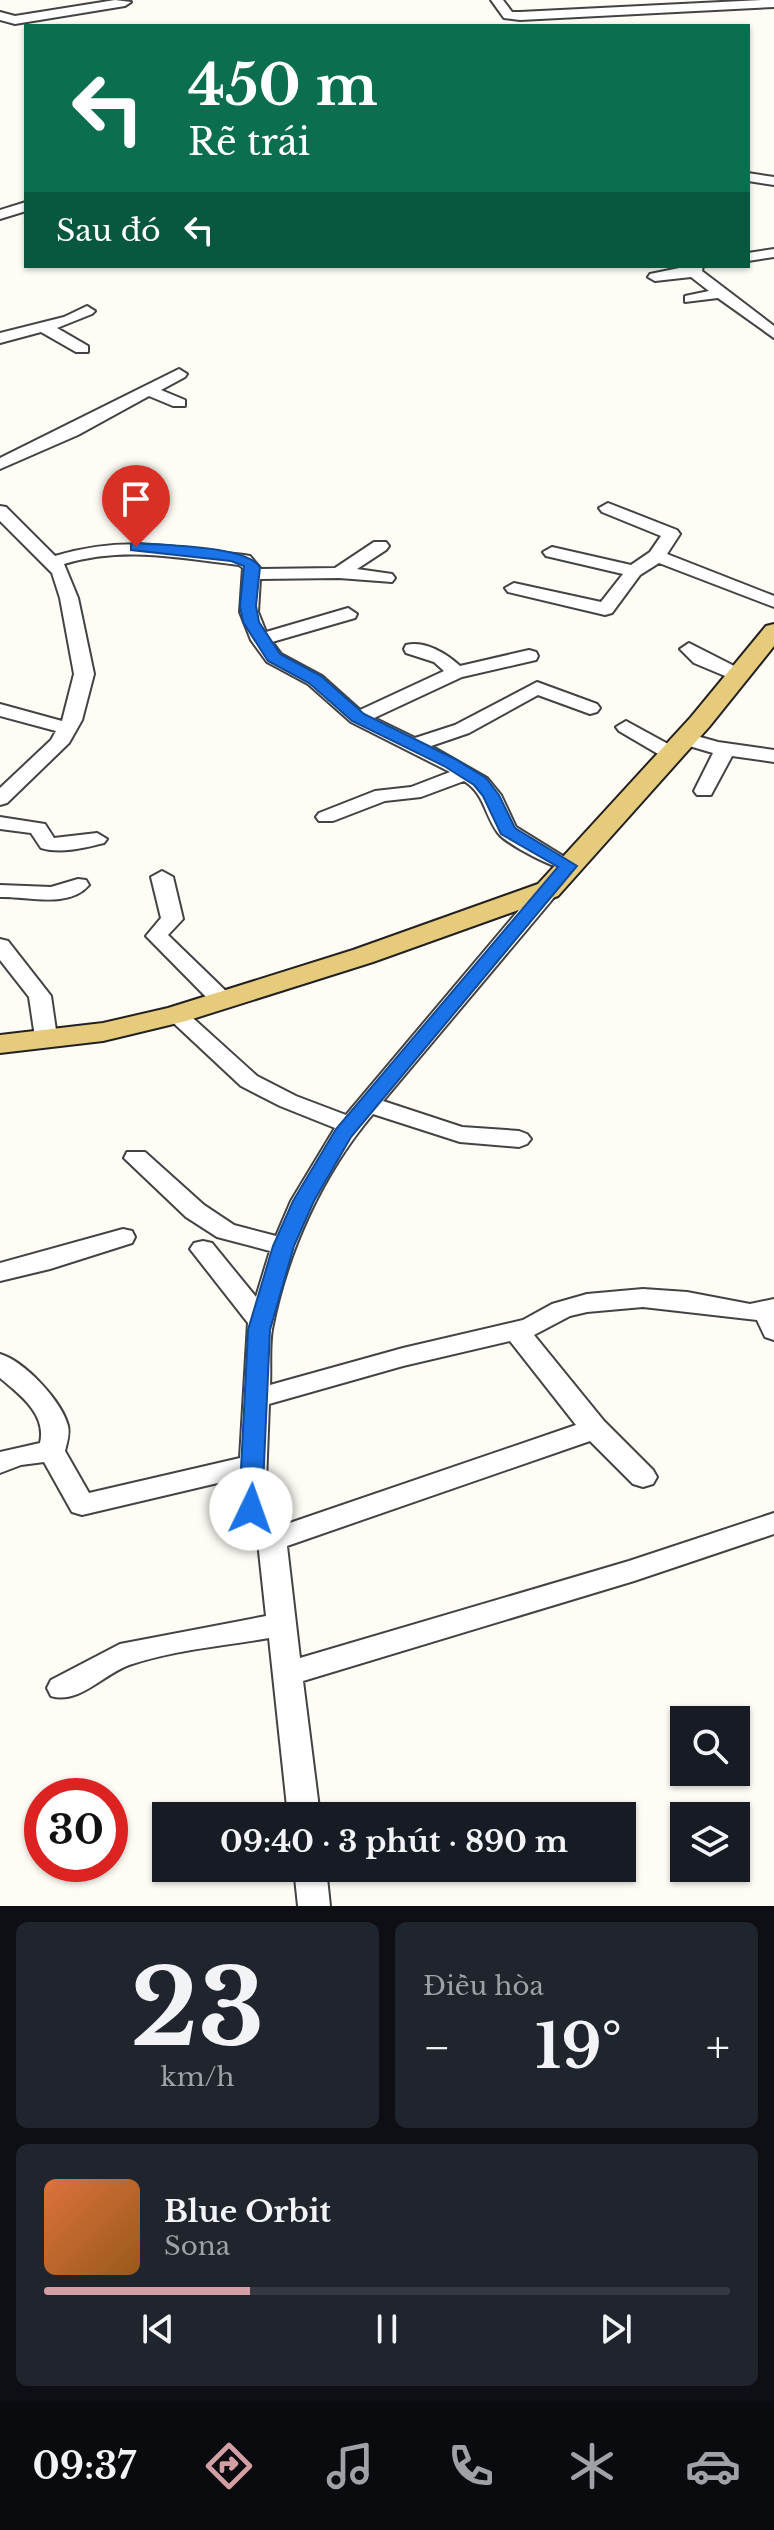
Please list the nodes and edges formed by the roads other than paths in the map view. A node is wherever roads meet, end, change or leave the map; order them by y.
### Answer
1 (497, 0) edge
2 (575, 0) edge
3 (117, 2) edge
4 (774, 3) edge
5 (642, 4) edge
6 (586, 12) junction
7 (128, 15) dead end
8 (0, 16) edge
9 (48, 16) junction
10 (523, 21) edge
11 (60, 24) edge
12 (599, 24) edge
13 (750, 177) edge
14 (774, 181) edge
15 (774, 253) edge
16 (750, 257) edge
17 (695, 269) edge
18 (655, 277) dead end
19 (720, 293) junction
20 (690, 299) dead end
21 (87, 311) dead end
22 (44, 327) junction
23 (774, 333) edge
24 (0, 338) edge
25 (82, 349) dead end
26 (179, 374) dead end
27 (148, 390) junction
28 (179, 403) dead end
29 (0, 464) edge
30 (608, 508) dead end
31 (1, 514) edge
32 (380, 546) dead end
33 (552, 552) dead end
34 (657, 556) junction
35 (53, 562) junction
36 (634, 571) junction
37 (339, 573) junction
38 (253, 574) junction
39 (386, 578) dead end
40 (514, 588) dead end
41 (774, 602) edge
42 (348, 614) dead end
43 (772, 636) edge
44 (260, 640) junction
45 (413, 649) dead end
46 (689, 649) dead end
47 (529, 656) dead end
48 (456, 673) junction
49 (737, 675) junction
50 (590, 708) dead end
51 (0, 710) edge
52 (358, 718) junction
53 (626, 727) dead end
54 (67, 728) junction
55 (415, 745) junction
56 (679, 746) junction
57 (725, 750) junction
58 (774, 756) edge
59 (465, 773) junction
60 (704, 791) dead end
61 (0, 799) edge
62 (326, 817) dead end
63 (0, 823) edge
64 (97, 839) dead end
65 (568, 866) junction
66 (162, 877) dead end
67 (78, 885) dead end
68 (548, 890) junction
69 (0, 891) edge
70 (0, 946) edge
71 (222, 1000) junction
72 (176, 1015) junction
73 (46, 1037) junction
74 (0, 1044) edge
75 (368, 1104) junction
76 (350, 1125) junction
77 (519, 1139) dead end
78 (136, 1158) dead end
79 (123, 1237) dead end
80 (284, 1246) junction
81 (203, 1249) dead end
82 (0, 1272) edge
83 (772, 1317) edge
84 (262, 1322) junction
85 (516, 1331) junction
86 (0, 1363) edge
87 (256, 1398) junction
88 (594, 1428) junction
89 (51, 1451) junction
90 (0, 1463) edge
91 (253, 1465) junction
92 (643, 1477) dead end
93 (774, 1523) edge
94 (272, 1540) junction
95 (281, 1625) junction
96 (287, 1674) junction
97 (62, 1688) dead end
98 (302, 1802) edge
99 (311, 1882) edge
100 (314, 1906) edge

1 - 10 street
2 - 6 street
3 - 7 street
3 - 9 street
4 - 5 street
5 - 6 street
6 - 10 street
6 - 12 street
8 - 9 street
9 - 11 street
13 - 14 street
15 - 16 street
17 - 18 street
17 - 19 street
19 - 20 street
19 - 23 street
21 - 22 street
22 - 24 street
22 - 25 street
26 - 27 street
27 - 28 street
27 - 29 street
30 - 34 street
31 - 35 street
32 - 37 street
33 - 36 street
34 - 36 street
34 - 41 street
35 - 38 street
35 - 54 street
36 - 40 street
37 - 38 street
37 - 39 street
38 - 44 street
42 - 44 street
43 - 49 main road
44 - 52 street
45 - 48 street
46 - 49 street
47 - 48 street
48 - 52 street
49 - 56 main road
50 - 55 street
51 - 54 street
52 - 55 street
53 - 56 street
54 - 61 street
55 - 59 street
56 - 57 street
56 - 65 main road
57 - 58 street
57 - 60 street
59 - 62 street
59 - 65 street
63 - 64 street
65 - 68 main road
66 - 71 street
67 - 69 street
68 - 71 main road
68 - 75 street
70 - 73 street
71 - 72 main road
72 - 73 main road
72 - 76 street
73 - 74 main road
75 - 76 street
75 - 77 street
76 - 80 street
78 - 80 street
79 - 82 street
80 - 84 street
81 - 84 street
83 - 85 street
84 - 87 street
85 - 87 street
85 - 88 street
86 - 89 street
87 - 91 street
88 - 92 street
88 - 94 street
89 - 90 street
89 - 91 street
91 - 94 street
93 - 96 street
94 - 95 street
95 - 96 street
95 - 97 street
96 - 98 street
99 - 100 street

